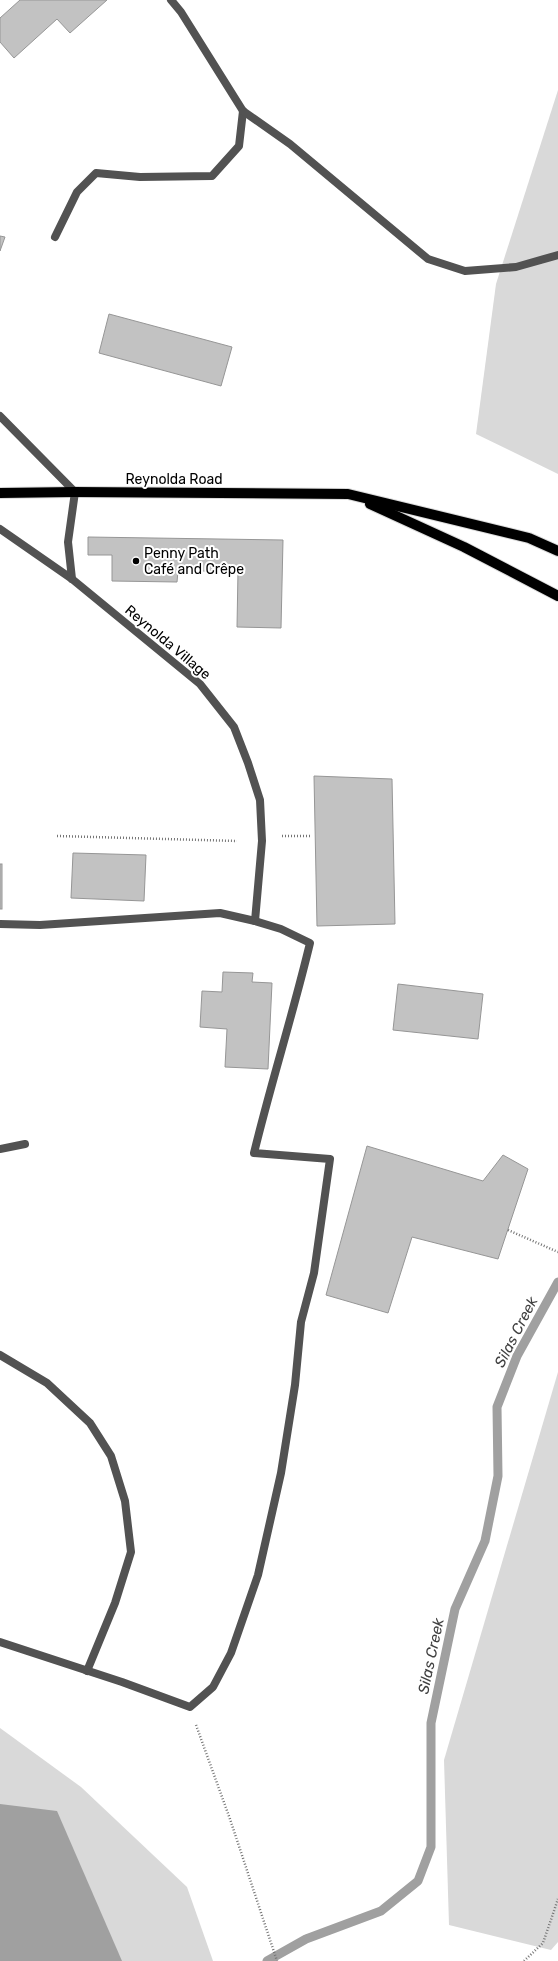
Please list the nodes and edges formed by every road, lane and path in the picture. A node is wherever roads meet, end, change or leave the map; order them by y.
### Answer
1 (171, 0) edge
2 (243, 111) junction
3 (54, 237) dead end
4 (558, 255) edge
5 (0, 416) edge
6 (75, 492) junction
7 (0, 493) edge
8 (348, 494) junction
9 (0, 529) edge
10 (558, 551) edge
11 (72, 579) junction
12 (558, 596) edge
13 (57, 836) dead end
14 (261, 836) junction
15 (311, 836) dead end
16 (237, 841) dead end
17 (255, 921) junction
18 (0, 924) edge
19 (25, 1144) dead end
20 (0, 1149) edge
21 (508, 1230) dead end
22 (558, 1252) edge
23 (0, 1355) edge
24 (0, 1642) edge
25 (87, 1671) junction
26 (190, 1708) junction
27 (558, 1899) edge
28 (278, 1961) edge
29 (524, 1961) edge

1 - 2 street
2 - 3 street
2 - 4 street
5 - 6 street
6 - 7 main road, Reynolda Road
6 - 8 main road, Reynolda Road
6 - 11 street
8 - 10 main road, Reynolda Road
8 - 12 main road, Reynolda Road
9 - 11 street, Reynolda Village
11 - 14 street, Reynolda Village
13 - 16 path
14 - 15 path
14 - 17 street, Reynolda Village
17 - 18 street
17 - 26 street
19 - 20 street
21 - 22 path
23 - 25 street
24 - 25 street
25 - 26 street
26 - 28 path
27 - 29 path

